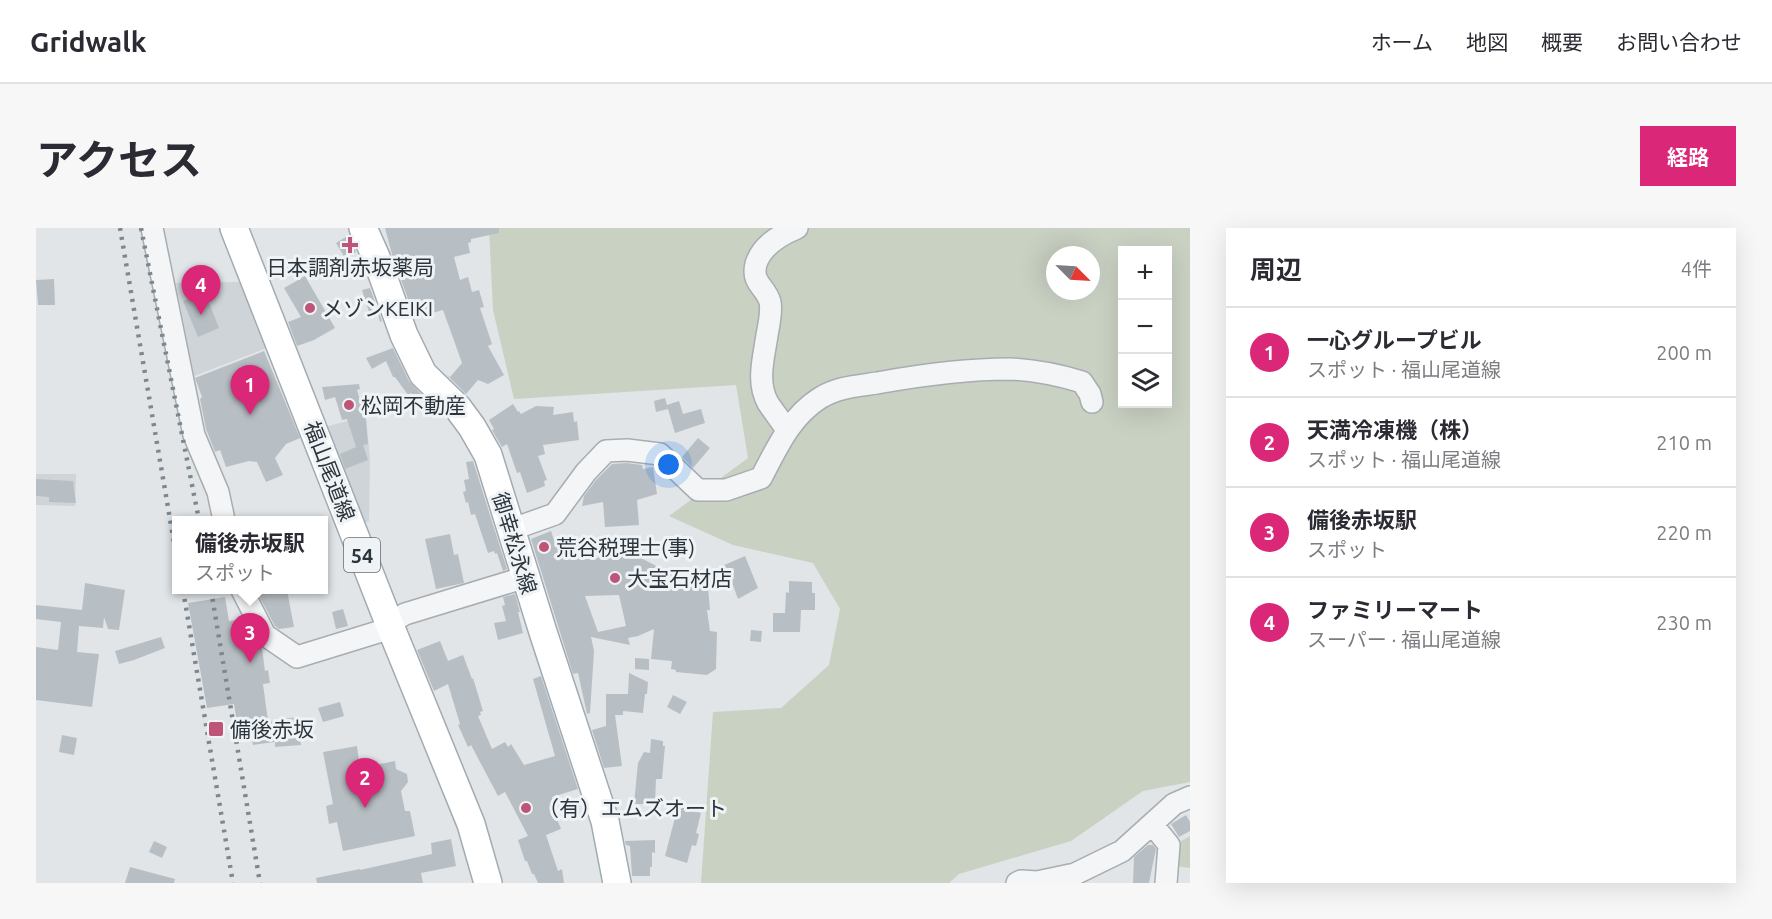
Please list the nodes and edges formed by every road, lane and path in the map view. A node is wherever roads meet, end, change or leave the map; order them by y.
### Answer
1 (152, 228) edge
2 (235, 228) edge
3 (363, 228) edge
4 (797, 228) edge
5 (1092, 402) dead end
6 (787, 430) junction
7 (223, 516) edge
8 (510, 530) junction
9 (526, 578) junction
10 (244, 594) edge
11 (391, 628) junction
12 (1190, 797) edge
13 (1152, 825) junction
14 (488, 883) edge
15 (617, 883) edge
16 (1031, 883) edge
17 (1167, 883) edge

1 - 7 street
2 - 11 main road, 福山尾道線 / 54
3 - 8 main road, 御幸松永線
4 - 6 street
5 - 6 street
6 - 8 street
8 - 9 main road, 御幸松永線
9 - 11 street
9 - 15 main road, 御幸松永線
10 - 11 street
11 - 14 main road, 福山尾道線 / 54
12 - 13 street
13 - 16 street
13 - 17 street

